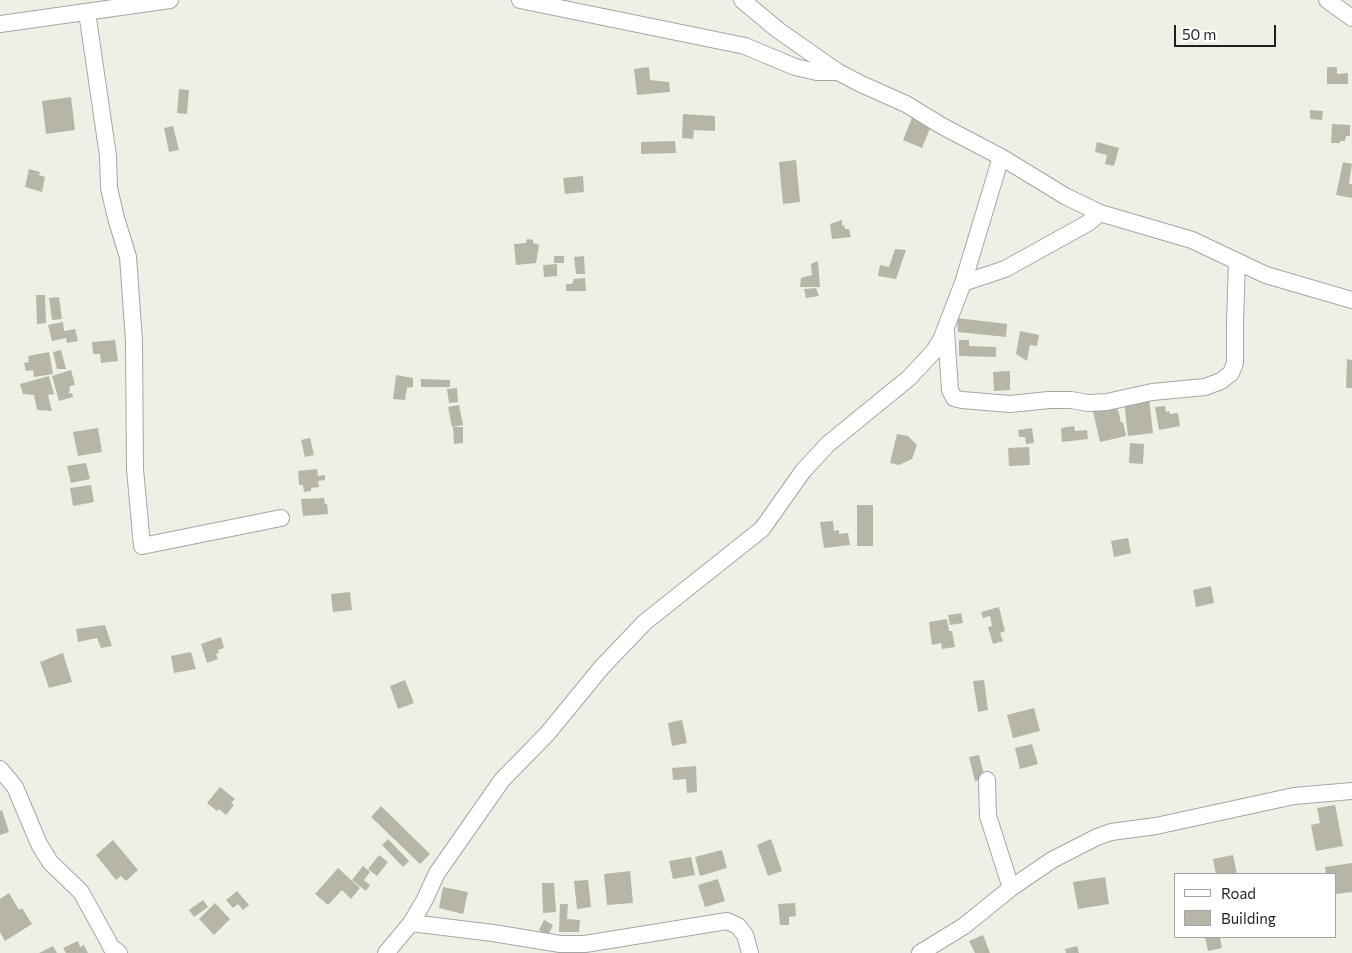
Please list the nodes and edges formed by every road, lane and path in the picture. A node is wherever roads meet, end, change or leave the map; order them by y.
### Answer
1 (170, 0) edge
2 (520, 0) edge
3 (742, 0) edge
4 (1327, 0) edge
5 (87, 12) junction
6 (1352, 18) edge
7 (0, 24) edge
8 (838, 72) junction
9 (1001, 157) junction
10 (1100, 213) junction
11 (1237, 261) junction
12 (963, 283) junction
13 (1352, 300) edge
14 (946, 326) junction
15 (281, 518) dead end
16 (0, 769) edge
17 (987, 780) dead end
18 (1352, 791) edge
19 (1011, 888) junction
20 (411, 923) junction
21 (119, 953) edge
22 (386, 953) edge
23 (750, 953) edge
24 (920, 953) edge

1 - 5 street
2 - 8 street
3 - 8 street
4 - 6 street
5 - 7 street
5 - 15 street
8 - 9 street
9 - 10 street
9 - 12 street
10 - 11 street
10 - 12 street
11 - 13 street
11 - 14 street
12 - 14 street
14 - 20 street
16 - 21 street
17 - 19 street
18 - 19 street
19 - 24 street
20 - 22 street
20 - 23 street

